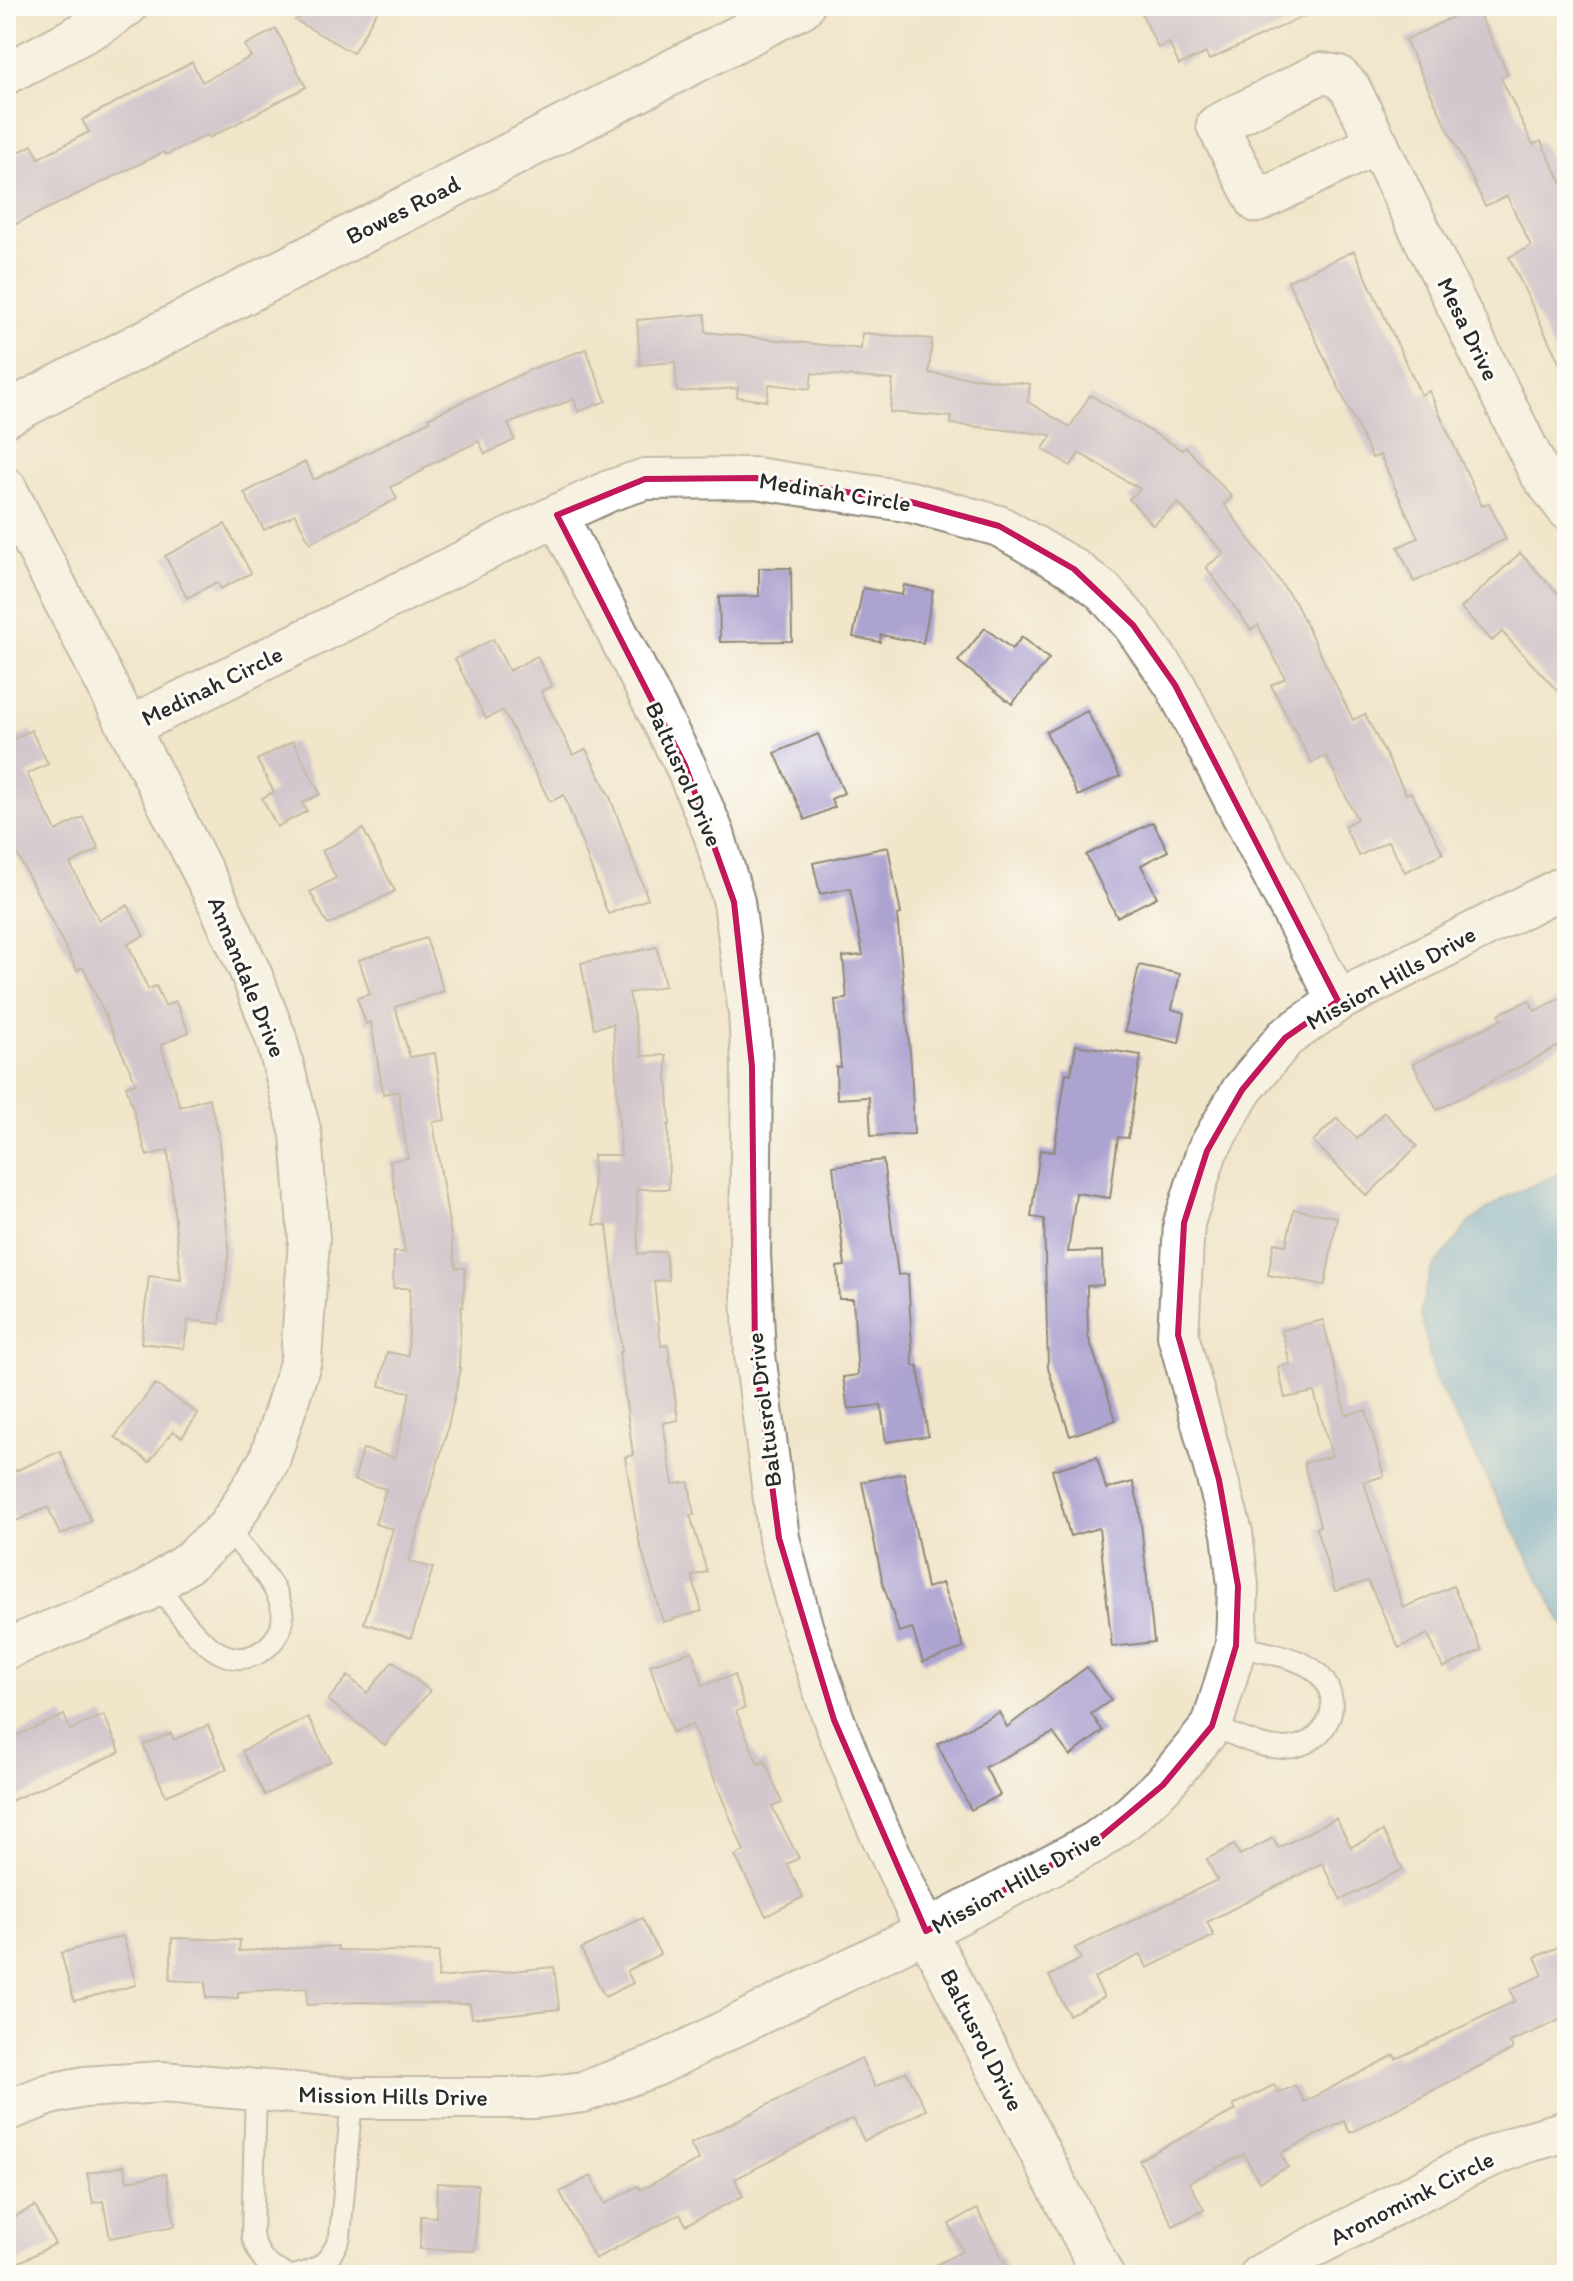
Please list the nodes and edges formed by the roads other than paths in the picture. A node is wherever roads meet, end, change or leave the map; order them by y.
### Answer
1 (127, 6) edge
2 (801, 6) edge
3 (6, 74) edge
4 (1378, 143) dead end
5 (6, 414) edge
6 (6, 488) edge
7 (1567, 509) edge
8 (557, 515) junction
9 (129, 727) junction
10 (1567, 885) edge
11 (1338, 1001) junction
12 (227, 1528) junction
13 (157, 1584) junction
14 (1236, 1646) junction
15 (6, 1649) edge
16 (1212, 1726) junction
17 (926, 1931) junction
18 (256, 2091) junction
19 (352, 2098) junction
20 (6, 2111) edge
21 (1567, 2131) edge
22 (289, 2275) edge
23 (297, 2275) edge
24 (1103, 2275) edge
25 (1260, 2275) edge

1 - 3 street
2 - 5 main road, Bowes Road
4 - 7 street, Mesa Drive
6 - 9 street, Annandale Drive
8 - 9 street, Medinah Circle
8 - 11 street, Medinah Circle
8 - 17 street, Baltusrol Drive
9 - 12 street, Annandale Drive
10 - 11 street, Mission Hills Drive
11 - 14 street, Mission Hills Drive
12 - 13 street, Annandale Drive
12 - 13 lane
13 - 15 street, Annandale Drive
14 - 16 street, Mission Hills Drive
14 - 16 lane
16 - 17 street, Mission Hills Drive
17 - 19 street, Mission Hills Drive
17 - 24 street, Baltusrol Drive
18 - 19 street, Mission Hills Drive
18 - 20 street, Mission Hills Drive
18 - 22 lane
19 - 23 lane
21 - 25 street, Aronomink Circle

